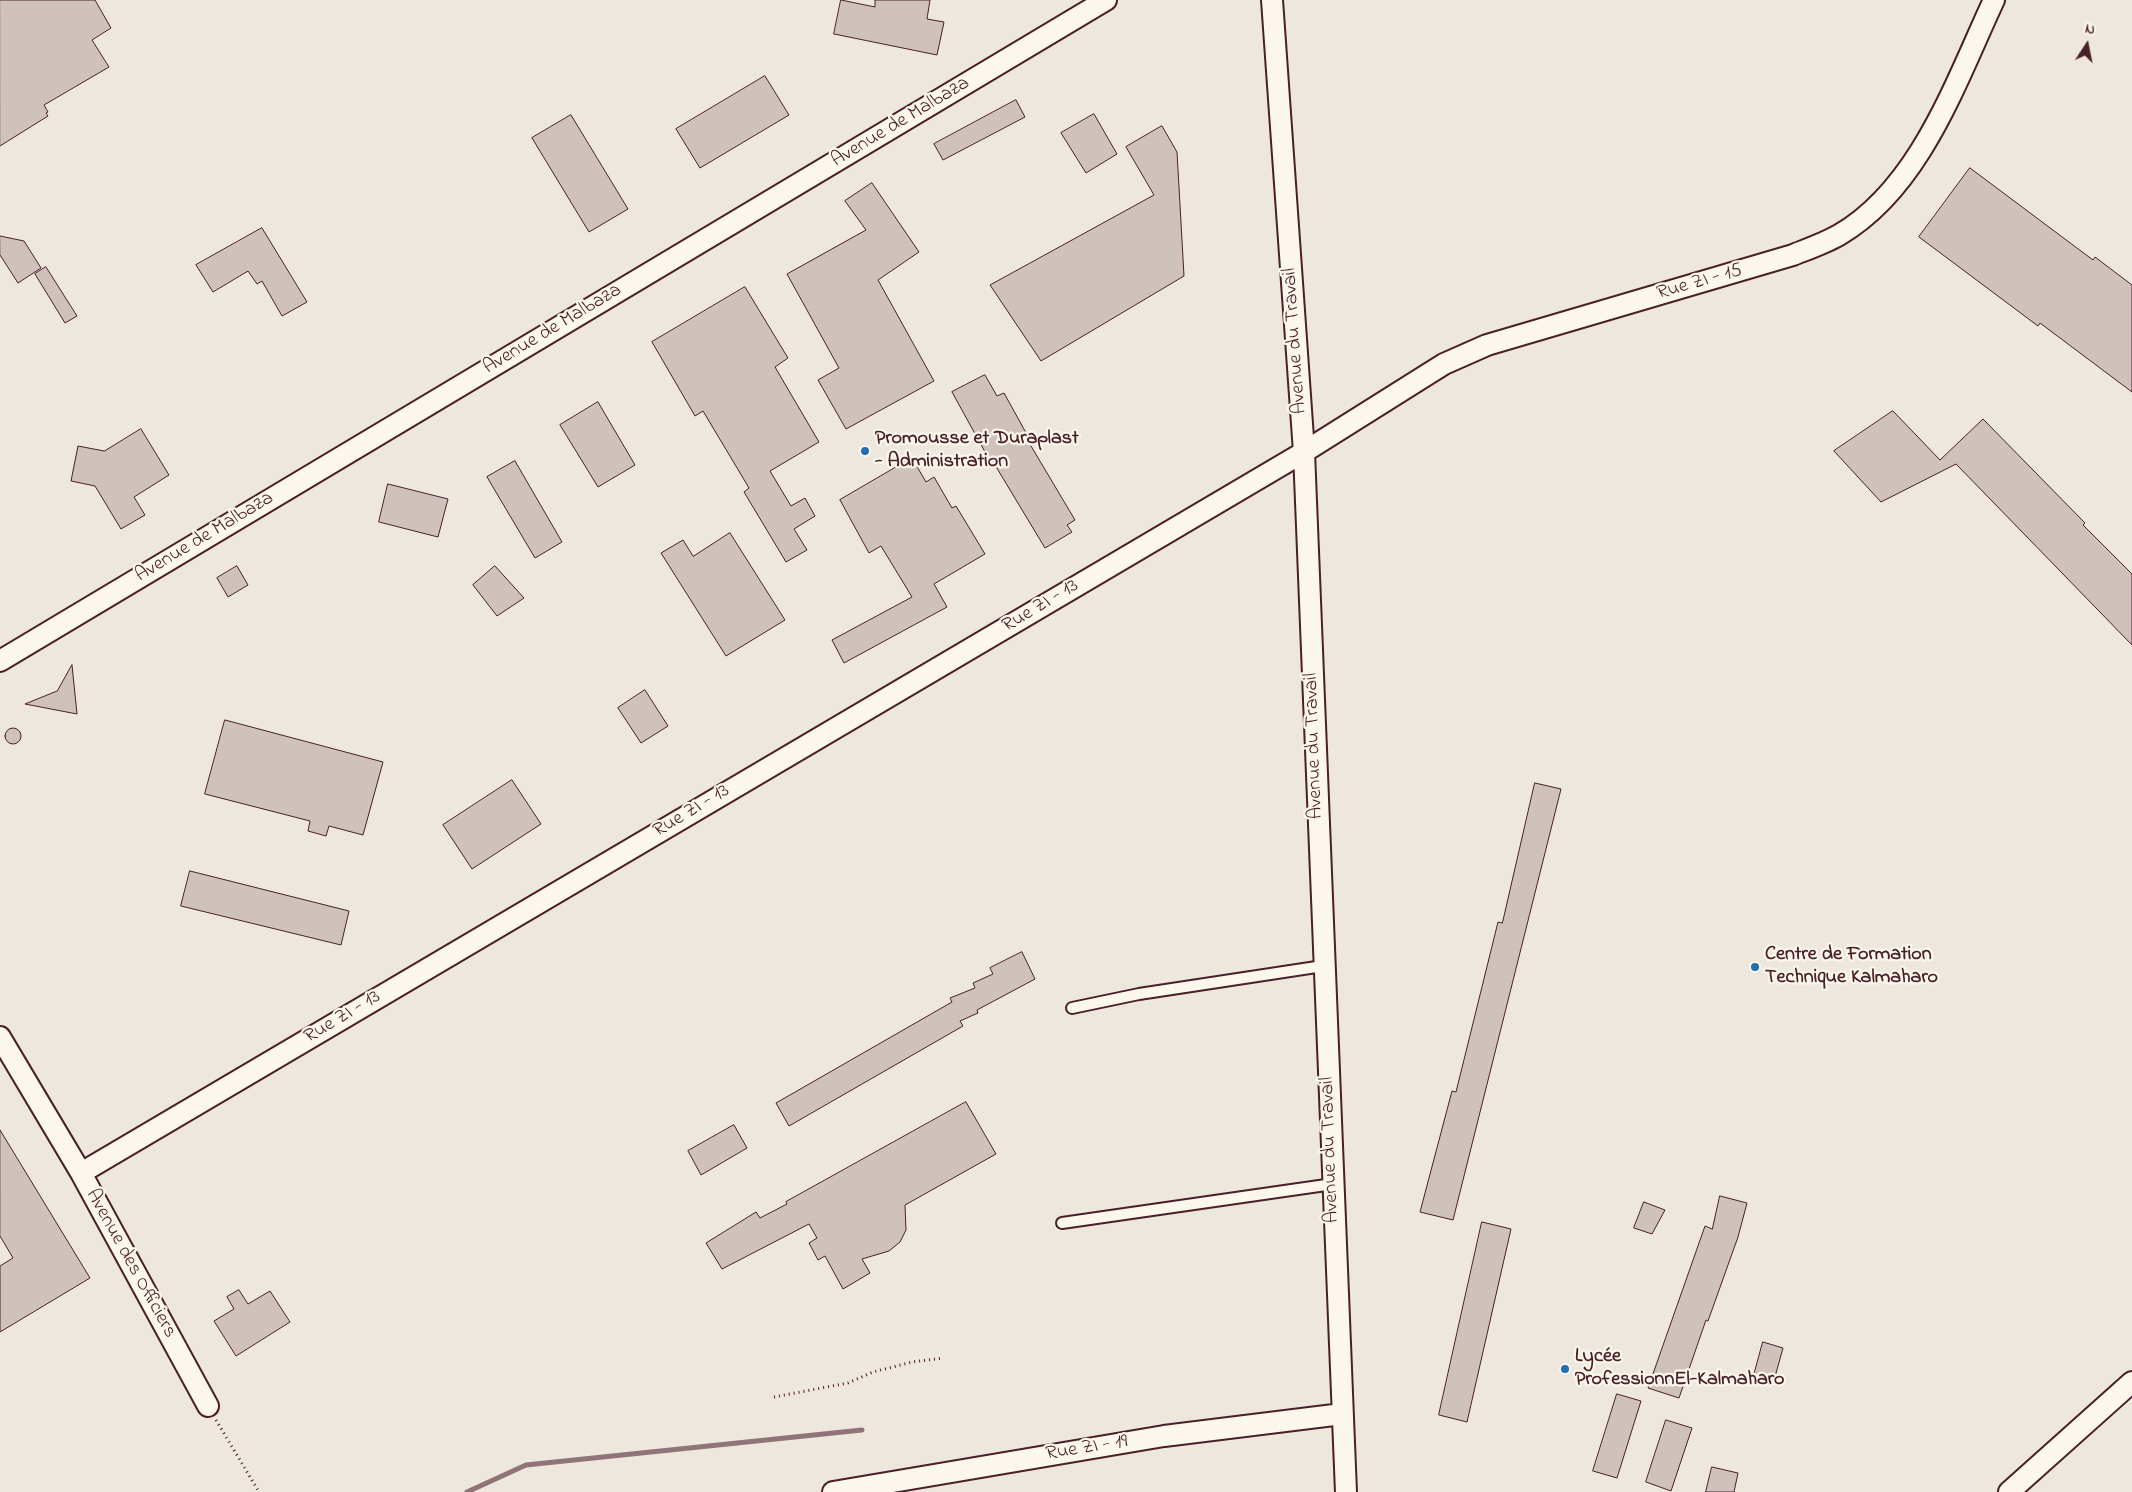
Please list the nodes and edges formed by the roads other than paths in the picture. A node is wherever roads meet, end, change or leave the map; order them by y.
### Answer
1 (1106, 0) edge
2 (1272, 0) edge
3 (1994, 0) edge
4 (1304, 452) junction
5 (0, 661) edge
6 (1323, 966) junction
7 (1072, 1008) dead end
8 (0, 1037) edge
9 (80, 1173) junction
10 (1333, 1184) junction
11 (1062, 1223) dead end
12 (2132, 1382) edge
13 (208, 1406) road end
14 (1342, 1414) junction
15 (833, 1492) edge
16 (1346, 1492) edge
17 (2008, 1492) edge

1 - 5 street, Avenue de Malbaza
2 - 4 street, Avenue du Travail
3 - 4 street, Rue ZI - 15
4 - 6 street, Avenue du Travail
4 - 9 street, Rue ZI - 13
6 - 7 lane
6 - 10 street, Avenue du Travail
8 - 9 street, Avenue des Officiers
9 - 13 street, Avenue des Officiers
10 - 11 lane
10 - 14 street, Avenue du Travail
12 - 17 street
14 - 15 street, Rue ZI - 19
14 - 16 street, Avenue du Travail

